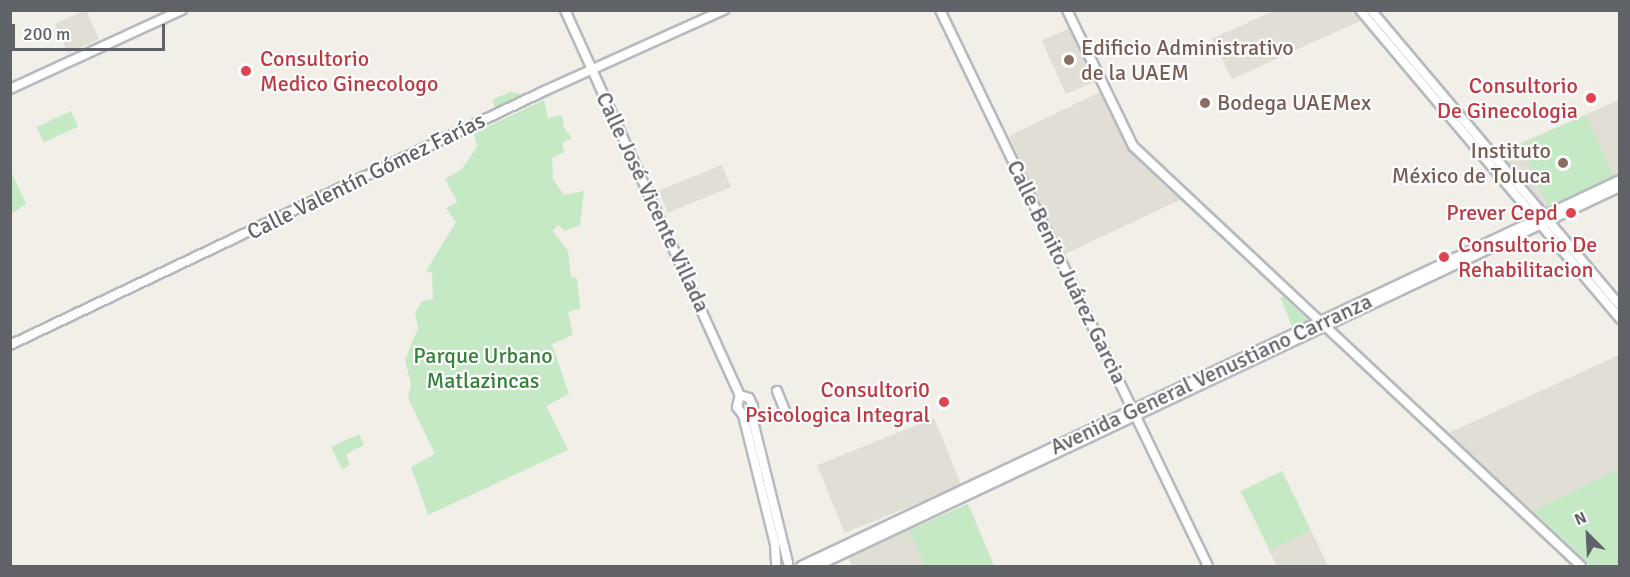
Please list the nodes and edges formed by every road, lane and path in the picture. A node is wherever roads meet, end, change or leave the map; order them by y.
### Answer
1 (182, 10) edge
2 (565, 10) edge
3 (723, 10) edge
4 (940, 10) edge
5 (1067, 10) edge
6 (1359, 10) edge
7 (1371, 10) edge
8 (592, 70) junction
9 (10, 89) edge
10 (1620, 180) edge
11 (1620, 187) edge
12 (1541, 220) junction
13 (1620, 306) edge
14 (1620, 319) edge
15 (1323, 325) junction
16 (10, 345) edge
17 (777, 391) dead end
18 (740, 394) junction
19 (785, 411) dead end
20 (747, 414) junction
21 (1136, 415) junction
22 (838, 554) junction
23 (788, 562) junction
24 (774, 565) edge
25 (800, 567) edge
26 (817, 567) edge
27 (843, 567) edge
28 (1208, 567) edge
29 (1581, 567) edge

1 - 9 main road
2 - 8 main road, Calle José Vicente Villada
3 - 8 main road, Calle Valentín Gómez Farías
4 - 21 main road, Calle Benito Juárez Garcia
5 - 15 main road
6 - 12 main road
7 - 12 main road
8 - 16 main road, Calle Valentín Gómez Farías
8 - 18 main road, Calle José Vicente Villada
10 - 12 main road, Avenida General Venustiano Carranza
11 - 12 main road, Avenida General Venustiano Carranza
12 - 13 main road
12 - 14 main road
12 - 15 main road, Avenida General Venustiano Carranza
15 - 21 main road, Avenida General Venustiano Carranza
15 - 29 main road
17 - 19 main road
18 - 20 main road
18 - 20 main road
20 - 23 main road
20 - 24 main road
21 - 22 main road, Avenida General Venustiano Carranza
21 - 28 main road, Calle Benito Juárez Garcia
22 - 25 main road, Avenida General Venustiano Carranza
22 - 26 main road, Avenida General Venustiano Carranza
22 - 27 main road
23 - 24 main road
23 - 25 main road

